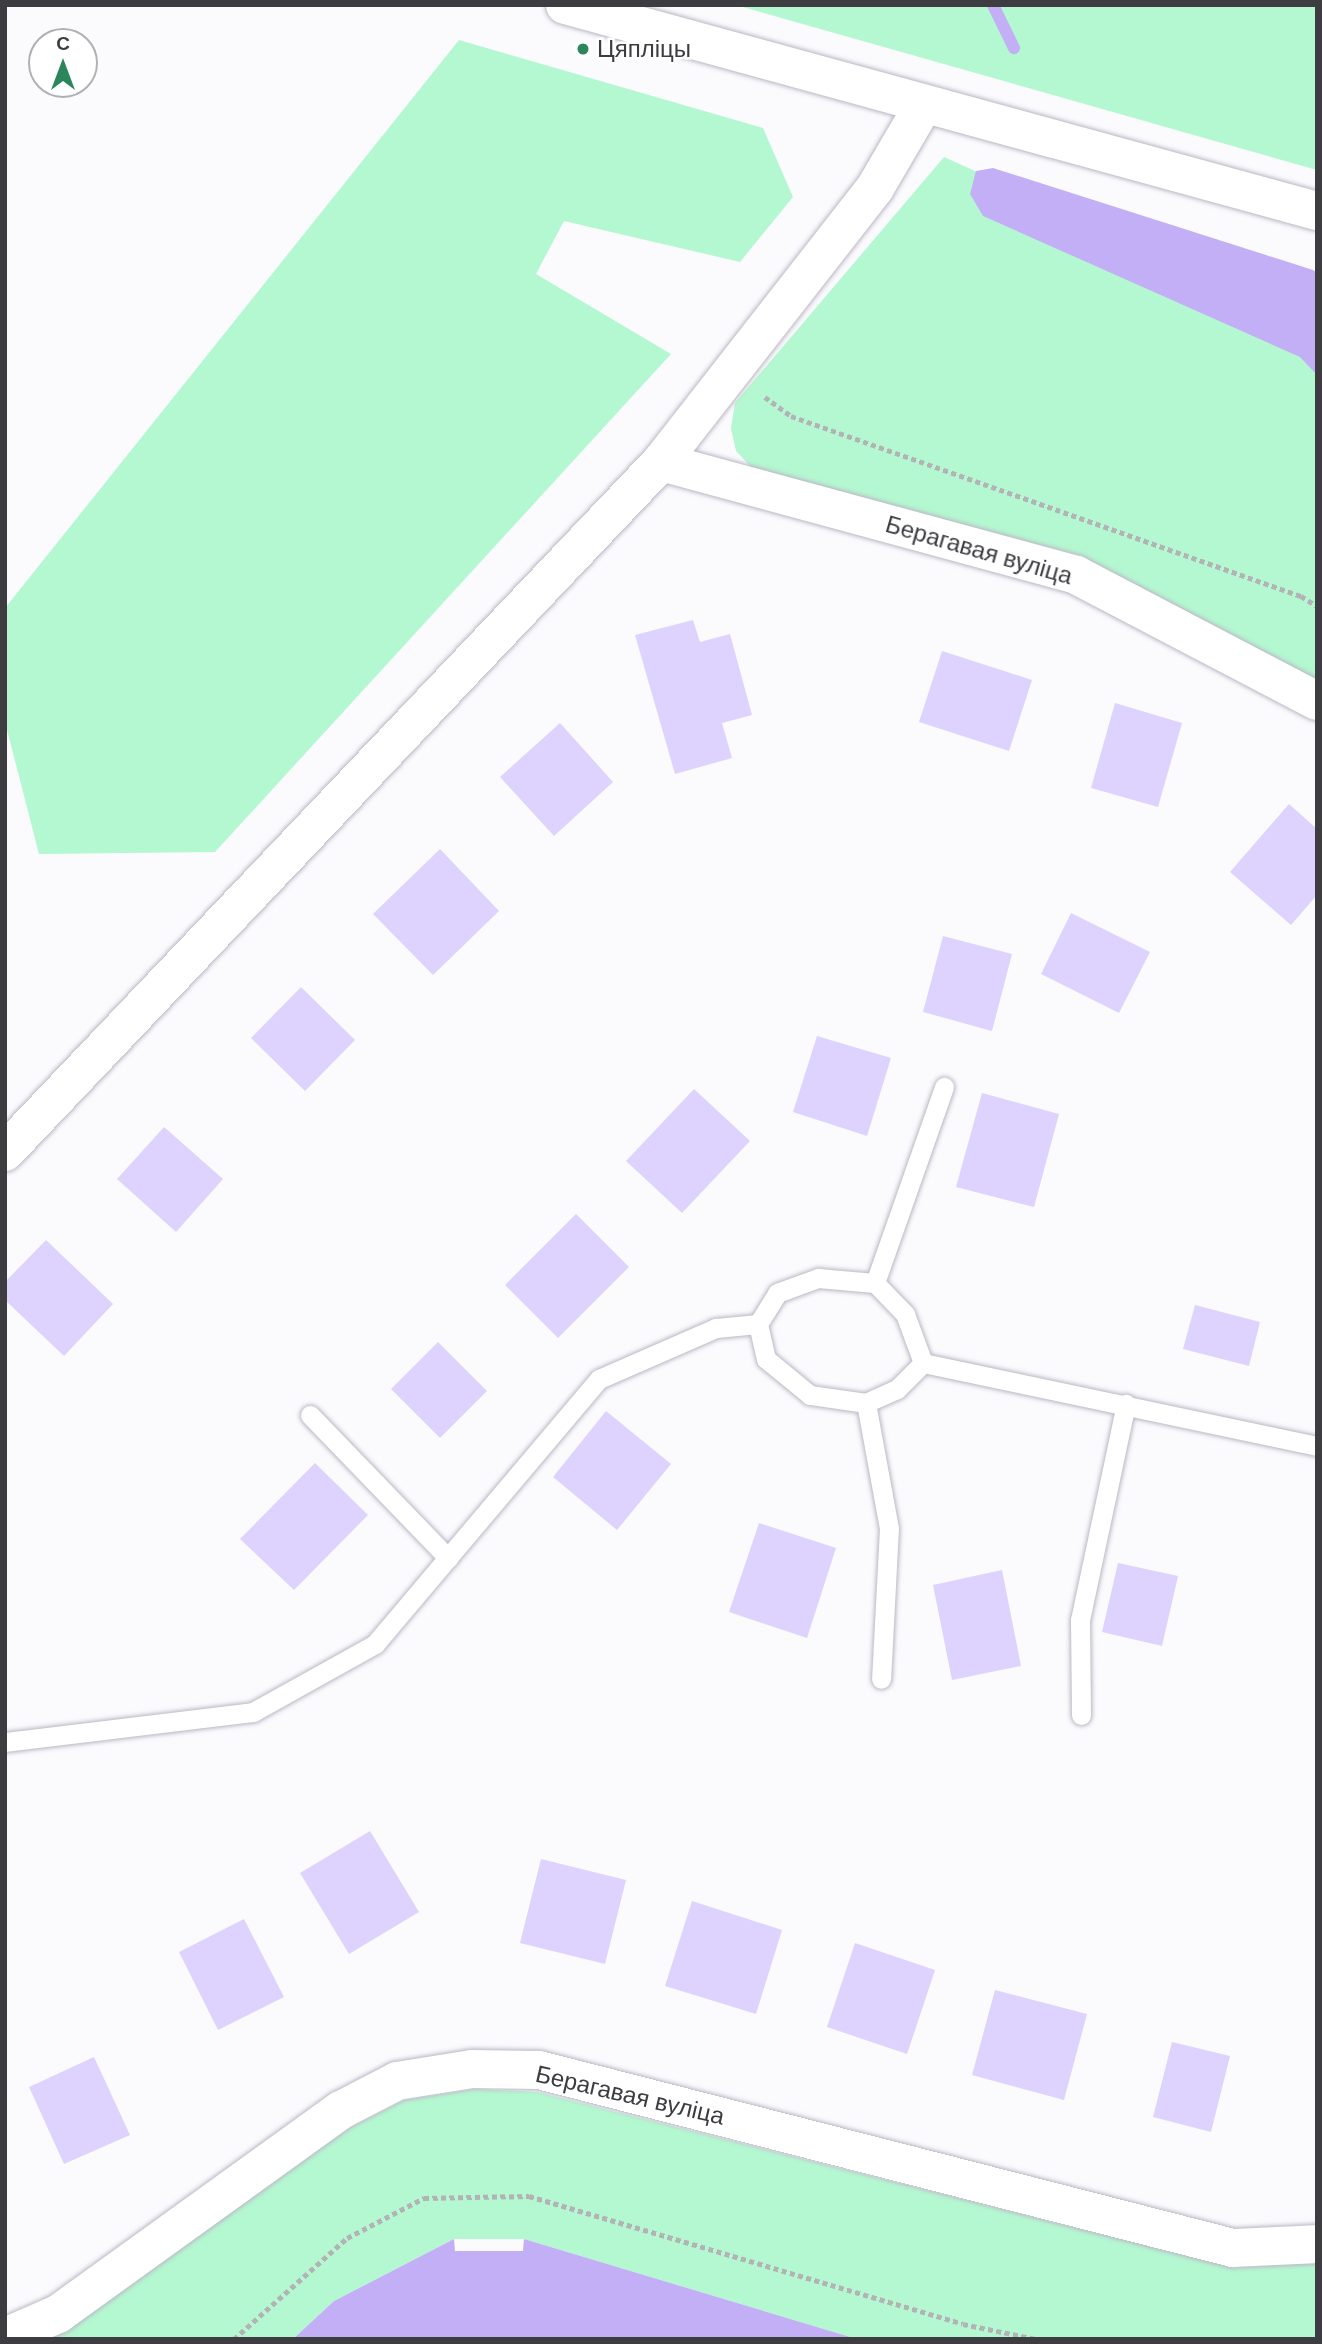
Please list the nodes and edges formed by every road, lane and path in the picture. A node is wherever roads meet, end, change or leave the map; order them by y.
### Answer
1 (565, 5) edge
2 (924, 104) junction
3 (1317, 211) edge
4 (730, 373) junction
5 (661, 462) junction
6 (1317, 607) edge
7 (1317, 701) edge
8 (944, 1087) dead end
9 (5, 1152) edge
10 (875, 1283) junction
11 (758, 1324) junction
12 (923, 1363) junction
13 (866, 1403) junction
14 (1126, 1404) junction
15 (310, 1415) dead end
16 (1317, 1446) edge
17 (448, 1558) junction
18 (881, 1679) dead end
19 (1081, 1715) dead end
20 (5, 1742) edge
21 (1317, 2244) edge
22 (5, 2337) edge
23 (234, 2339) edge
24 (1035, 2339) edge

1 - 2 street
2 - 3 street
2 - 4 street
4 - 5 street
4 - 6 path
5 - 7 street, Берагавая вуліца
5 - 9 street
8 - 10 lane
10 - 11 lane
10 - 12 lane
11 - 13 lane
11 - 17 lane
12 - 13 lane
12 - 14 lane
13 - 18 lane
14 - 16 lane
14 - 19 lane
15 - 17 lane
17 - 20 lane
21 - 22 street, Берагавая вуліца
23 - 24 path

